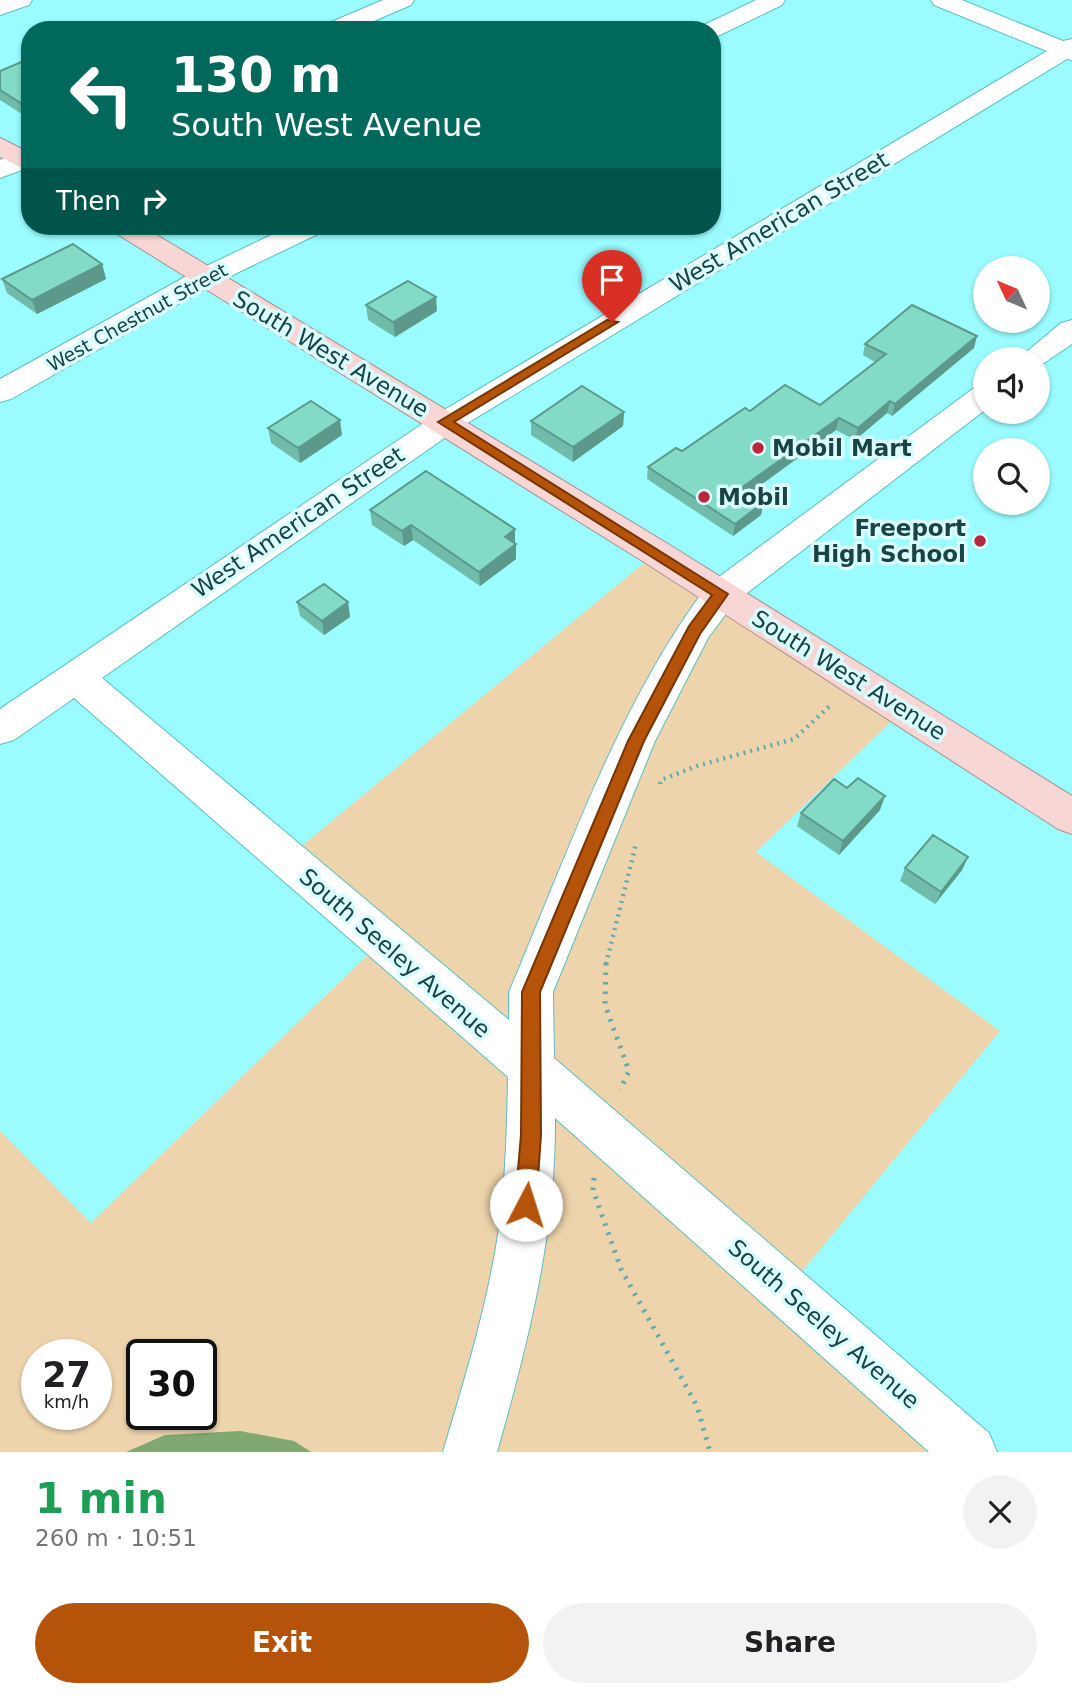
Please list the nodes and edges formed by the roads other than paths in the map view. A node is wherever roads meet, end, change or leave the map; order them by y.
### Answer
1 (20, 0) edge
2 (403, 0) edge
3 (774, 0) edge
4 (942, 0) edge
5 (0, 8) edge
6 (353, 21) edge
7 (721, 26) edge
8 (1070, 50) edge
9 (0, 146) edge
10 (21, 163) edge
11 (138, 235) edge
12 (293, 235) edge
13 (204, 278) junction
14 (1072, 329) edge
15 (1049, 347) edge
16 (0, 391) edge
17 (973, 404) edge
18 (444, 422) junction
19 (721, 594) junction
20 (74, 676) junction
21 (0, 729) edge
22 (1072, 817) edge
23 (529, 1066) junction
24 (470, 1452) edge
25 (970, 1452) edge

1 - 5 street
2 - 6 street
3 - 7 street
4 - 8 street
8 - 18 street, West American Street
9 - 10 main road
11 - 13 main road, South West Avenue
12 - 13 street, West Chestnut Street
13 - 16 street, West Chestnut Street
13 - 18 main road, South West Avenue
14 - 15 street
17 - 19 street
18 - 19 main road, South West Avenue
18 - 20 street, West American Street
19 - 22 main road, South West Avenue
19 - 23 street
20 - 21 street, West American Street
20 - 23 street, South Seeley Avenue
23 - 24 street
23 - 25 street, South Seeley Avenue

